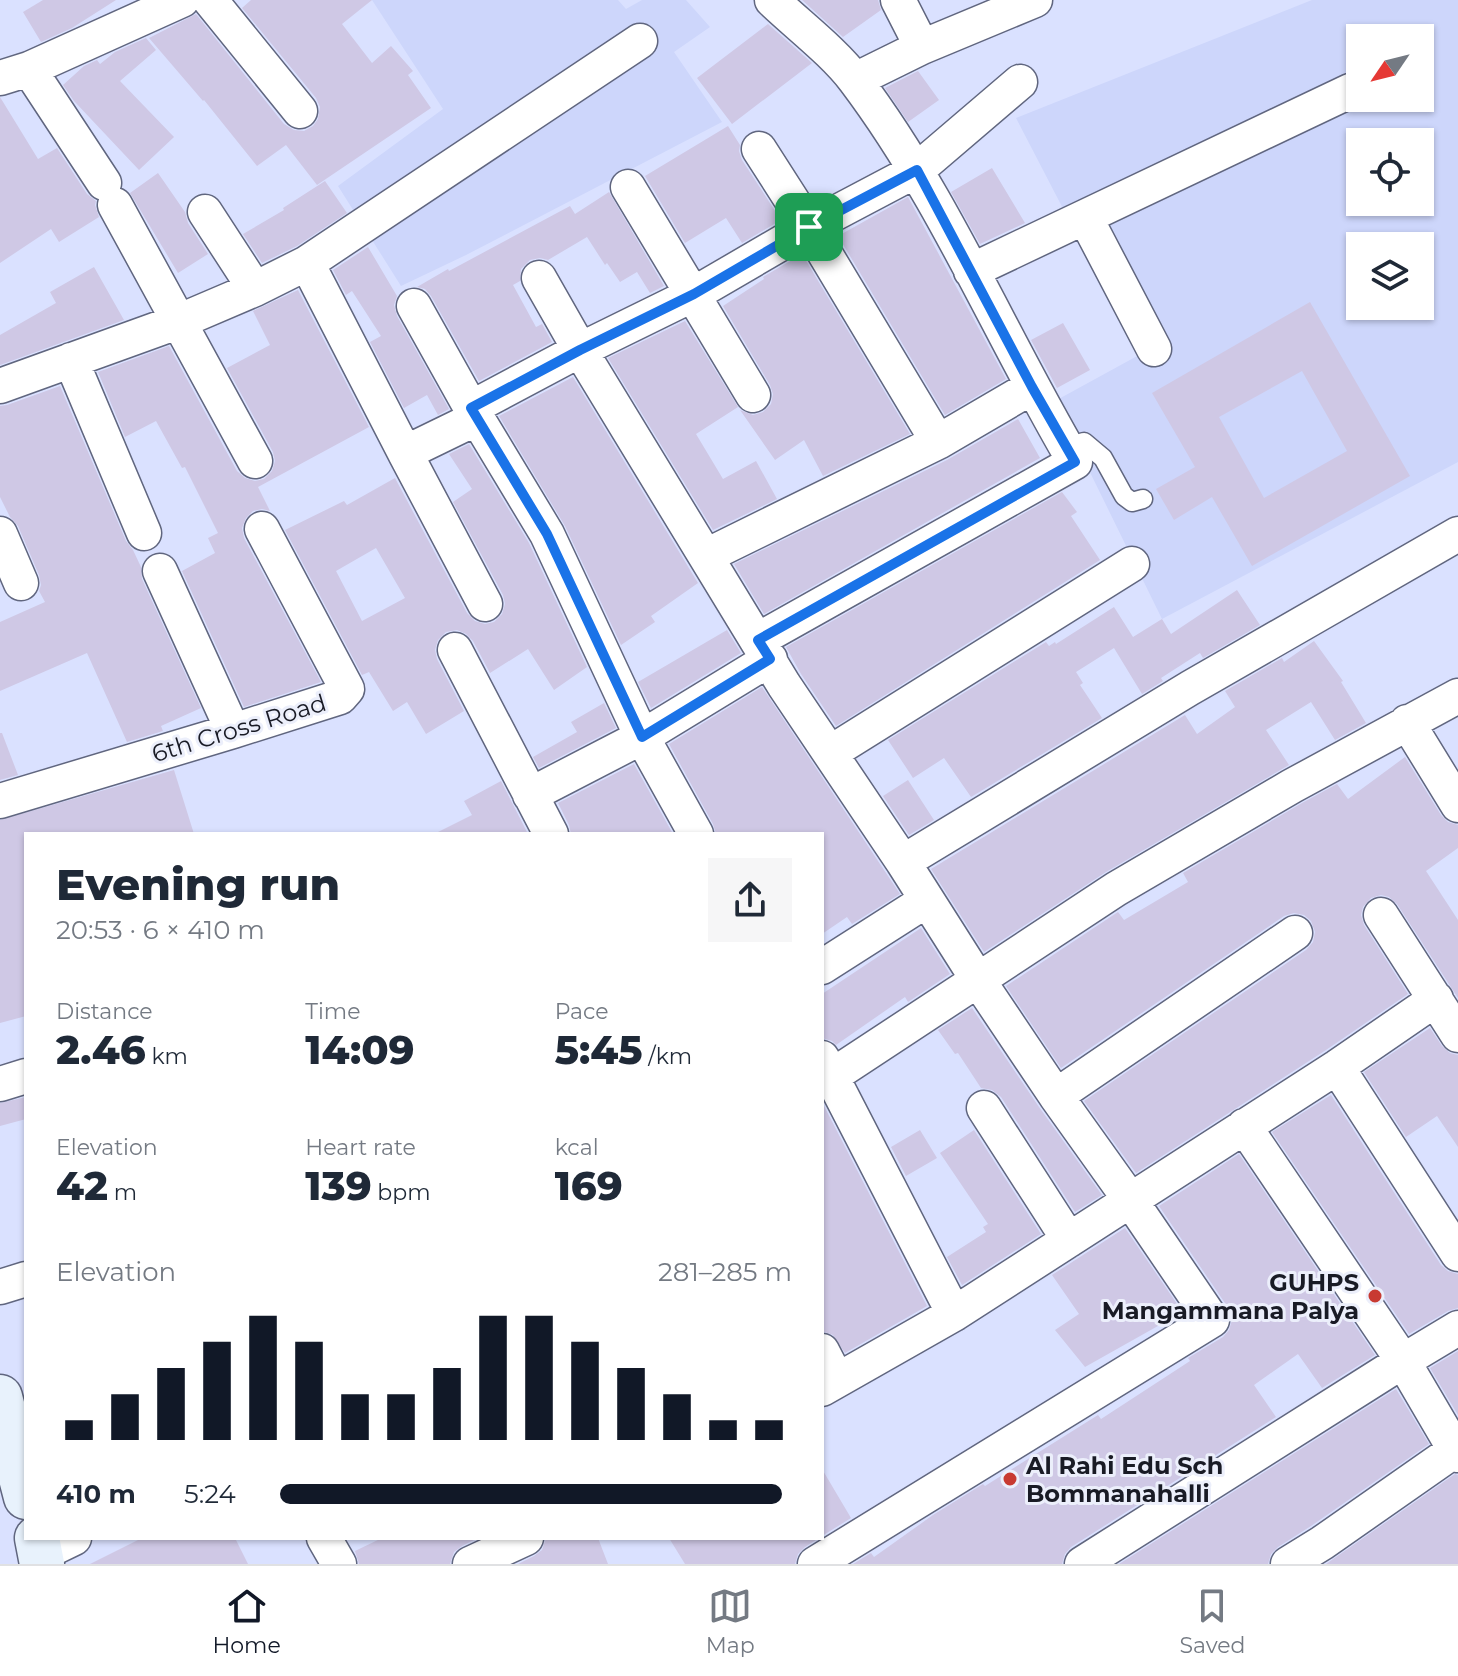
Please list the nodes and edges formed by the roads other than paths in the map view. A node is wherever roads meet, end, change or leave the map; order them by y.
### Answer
1 (182, 0) edge
2 (210, 0) edge
3 (772, 0) edge
4 (898, 0) edge
5 (1035, 0) edge
6 (640, 41) dead end
7 (922, 47) junction
8 (15, 74) edge
9 (855, 80) junction
10 (1020, 82) dead end
11 (1346, 93) edge
12 (300, 111) dead end
13 (759, 149) dead end
14 (917, 170) junction
15 (628, 187) dead end
16 (205, 212) dead end
17 (1085, 217) junction
18 (809, 227) junction
19 (307, 263) junction
20 (971, 271) junction
21 (539, 278) dead end
22 (255, 289) junction
23 (694, 294) junction
24 (414, 306) dead end
25 (180, 321) junction
26 (1154, 349) dead end
27 (580, 350) junction
28 (71, 360) junction
29 (0, 386) edge
30 (1032, 387) junction
31 (753, 395) dead end
32 (474, 413) junction
33 (938, 442) junction
34 (1066, 447) junction
35 (405, 453) junction
36 (255, 461) dead end
37 (1143, 499) dead end
38 (262, 529) dead end
39 (144, 533) dead end
40 (0, 534) edge
41 (1458, 534) edge
42 (706, 556) junction
43 (1132, 564) dead end
44 (160, 571) dead end
45 (21, 583) dead end
46 (485, 604) dead end
47 (764, 649) junction
48 (455, 650) dead end
49 (1458, 696) edge
50 (1407, 722) junction
51 (233, 731) junction
52 (642, 737) junction
53 (830, 753) junction
54 (530, 795) junction
55 (0, 801) edge
56 (1458, 805) edge
57 (550, 832) edge
58 (695, 832) edge
59 (903, 862) junction
60 (927, 900) junction
61 (1381, 915) dead end
62 (1295, 933) dead end
63 (824, 966) edge
64 (978, 980) junction
65 (1436, 999) junction
66 (1458, 1035) edge
67 (827, 1067) edge
68 (1337, 1067) junction
69 (24, 1077) edge
70 (0, 1084) edge
71 (1056, 1096) junction
72 (984, 1108) dead end
73 (1244, 1126) junction
74 (1131, 1201) junction
75 (1069, 1240) junction
76 (1458, 1254) edge
77 (24, 1280) edge
78 (0, 1287) edge
79 (954, 1314) junction
80 (1458, 1328) edge
81 (1403, 1361) junction
82 (827, 1373) edge
83 (0, 1397) edge
84 (1457, 1451) edge
85 (24, 1489) edge
86 (325, 1540) edge
87 (520, 1540) edge
88 (483, 1552) edge
89 (1098, 1560) edge
90 (339, 1564) edge
91 (815, 1564) edge
92 (1288, 1564) edge

1 - 8 street
2 - 12 street
3 - 9 street
4 - 7 street
5 - 7 street
6 - 19 street
7 - 9 street
8 - 25 street
9 - 14 street
10 - 14 street
11 - 17 street
13 - 18 street
14 - 18 street
14 - 20 street
15 - 23 street
16 - 22 street
17 - 20 street
17 - 26 street
18 - 23 street
18 - 33 street
19 - 22 street
19 - 35 street
20 - 30 street
21 - 27 street
22 - 25 street
23 - 27 street
23 - 31 street
24 - 32 street
25 - 28 street
25 - 36 street
27 - 32 street
27 - 42 street
28 - 29 street
28 - 39 street
30 - 33 street
30 - 34 street
32 - 35 street
32 - 52 street
33 - 42 street
34 - 37 lane
34 - 47 street
35 - 46 street
38 - 51 street, 6th Cross Road
40 - 45 street
41 - 59 street
42 - 47 street
43 - 53 street
44 - 51 street
47 - 52 street
47 - 53 street
48 - 54 street
49 - 50 street
50 - 56 street
50 - 64 street
51 - 55 street, 6th Cross Road
52 - 54 street
52 - 58 street
53 - 59 street
54 - 57 street
59 - 60 street
60 - 63 street
60 - 64 street
61 - 65 street
62 - 71 street
64 - 67 street
64 - 71 street
65 - 66 street
65 - 68 street
67 - 79 street
68 - 73 street
68 - 76 street
69 - 70 street
71 - 74 street
72 - 75 street
73 - 74 street
73 - 81 street
74 - 75 street
74 - 91 street
75 - 79 street
77 - 78 street
79 - 82 street
80 - 81 street
81 - 84 street
81 - 89 street
83 - 85 main road
84 - 92 street
86 - 90 street
87 - 88 street

